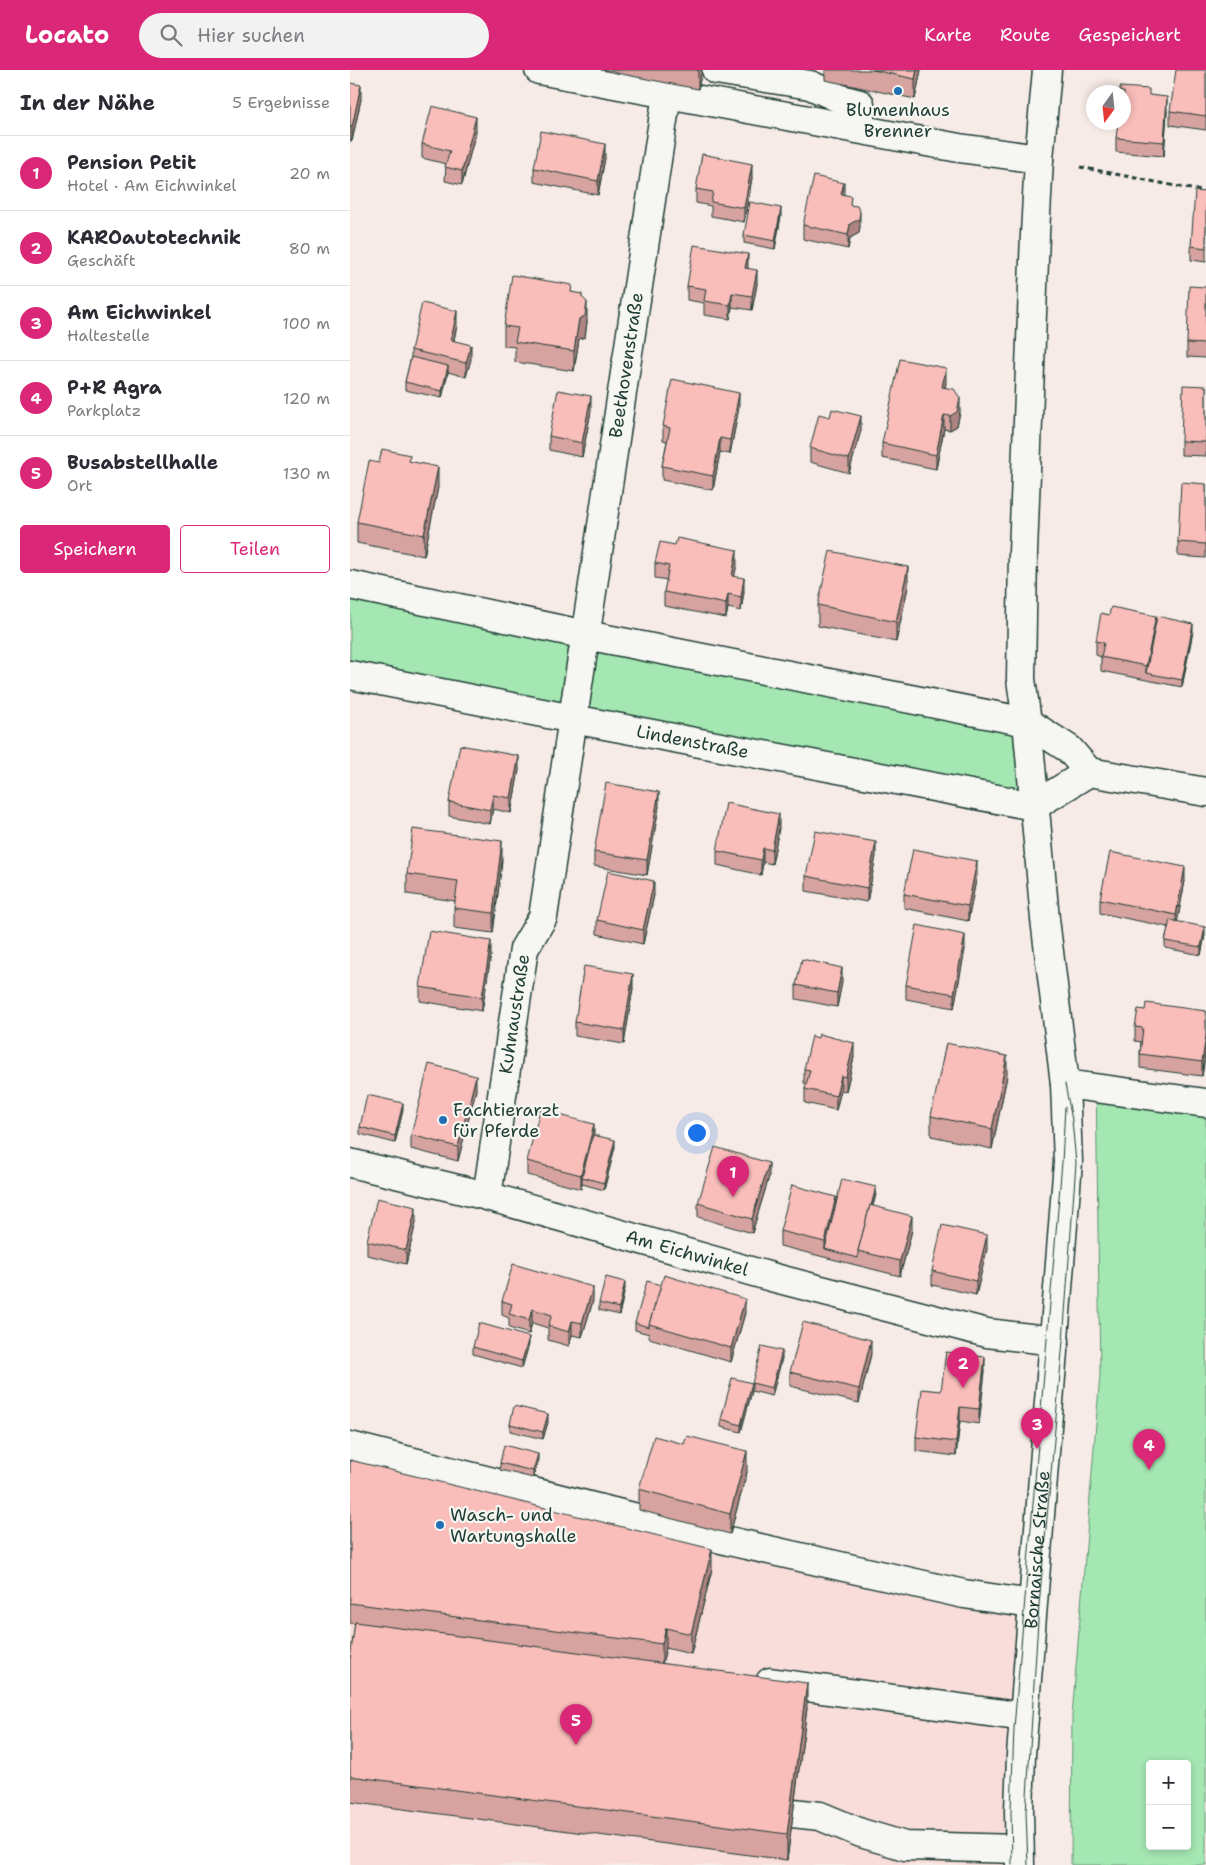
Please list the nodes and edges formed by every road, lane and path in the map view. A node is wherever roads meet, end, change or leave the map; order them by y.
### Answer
1 (539, 70) edge
2 (716, 70) edge
3 (1047, 70) edge
4 (667, 94) junction
5 (860, 129) junction
6 (1039, 159) junction
7 (1080, 167) dead end
8 (1206, 192) edge
9 (350, 585) edge
10 (586, 635) junction
11 (350, 675) edge
12 (573, 719) junction
13 (1027, 722) junction
14 (1089, 772) junction
15 (1206, 792) edge
16 (1034, 806) junction
17 (1065, 1084) junction
18 (1206, 1103) edge
19 (350, 1163) edge
20 (487, 1196) junction
21 (1055, 1341) junction
22 (350, 1446) edge
23 (1032, 1604) junction
24 (741, 1678) edge
25 (1024, 1716) junction
26 (793, 1812) edge
27 (1019, 1857) edge

1 - 4 street
2 - 5 street
3 - 6 street, Bornaische Straße
4 - 5 street
4 - 10 street, Beethovenstraße
5 - 6 street
6 - 13 street, Bornaische Straße
7 - 8 path
9 - 10 street
10 - 12 street, Beethovenstraße
10 - 13 street
11 - 12 street, Lindenstraße
12 - 16 street, Lindenstraße
12 - 20 street, Kuhnaustraße
13 - 14 street
13 - 16 street, Bornaische Straße
14 - 15 street
14 - 16 street
16 - 17 street, Bornaische Straße
17 - 18 street
17 - 21 street, Bornaische Straße
19 - 20 street, Am Eichwinkel
20 - 21 street, Am Eichwinkel
21 - 23 street, Bornaische Straße
22 - 23 street
23 - 25 street, Bornaische Straße
24 - 25 street
25 - 27 street, Bornaische Straße
26 - 27 street

